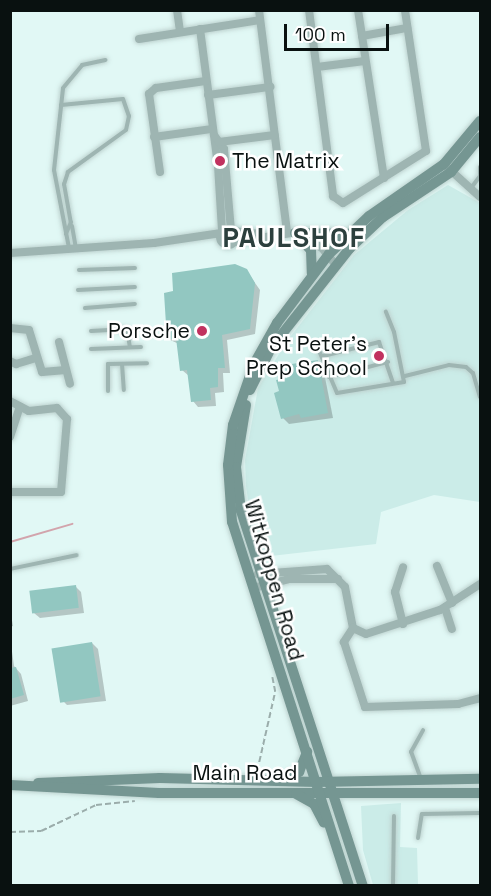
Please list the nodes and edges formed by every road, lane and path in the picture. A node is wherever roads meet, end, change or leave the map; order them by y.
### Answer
1 (177, 10) edge
2 (259, 10) edge
3 (309, 10) edge
4 (358, 10) edge
5 (405, 10) edge
6 (260, 20) junction
7 (407, 28) junction
8 (200, 29) junction
9 (180, 32) junction
10 (362, 36) junction
11 (139, 39) dead end
12 (105, 60) dead end
13 (365, 61) junction
14 (317, 67) junction
15 (206, 81) junction
16 (270, 87) junction
17 (208, 95) junction
18 (61, 105) junction
19 (480, 121) edge
20 (275, 135) junction
21 (154, 137) junction
22 (216, 137) junction
23 (480, 137) edge
24 (480, 167) edge
25 (448, 168) junction
26 (160, 172) dead end
27 (480, 175) edge
28 (384, 178) junction
29 (471, 189) junction
30 (480, 197) edge
31 (71, 222) junction
32 (291, 233) junction
33 (66, 234) junction
34 (225, 234) junction
35 (267, 234) junction
36 (348, 234) junction
37 (234, 242) junction
38 (73, 249) junction
39 (10, 253) edge
40 (332, 259) junction
41 (135, 268) dead end
42 (79, 270) dead end
43 (135, 287) dead end
44 (304, 287) junction
45 (78, 290) dead end
46 (135, 304) dead end
47 (86, 308) dead end
48 (386, 312) dead end
49 (10, 328) edge
50 (91, 331) dead end
51 (58, 342) dead end
52 (317, 346) dead end
53 (130, 347) junction
54 (141, 347) dead end
55 (91, 349) dead end
56 (323, 356) junction
57 (36, 358) junction
58 (10, 361) edge
59 (388, 362) junction
60 (147, 363) dead end
61 (123, 364) junction
62 (66, 370) junction
63 (405, 376) junction
64 (329, 377) junction
65 (393, 383) junction
66 (69, 384) dead end
67 (124, 390) dead end
68 (108, 391) dead end
69 (480, 397) edge
70 (10, 401) edge
71 (20, 407) junction
72 (10, 437) edge
73 (233, 488) junction
74 (10, 492) edge
75 (77, 555) dead end
76 (437, 566) dead end
77 (403, 567) dead end
78 (10, 568) edge
79 (310, 569) junction
80 (309, 578) junction
81 (339, 580) junction
82 (256, 581) junction
83 (480, 584) edge
84 (449, 605) junction
85 (403, 624) junction
86 (353, 628) junction
87 (452, 629) dead end
88 (271, 672) dead end
89 (480, 698) edge
90 (423, 730) dead end
91 (307, 752) junction
92 (257, 779) junction
93 (480, 779) edge
94 (278, 780) junction
95 (421, 780) junction
96 (330, 781) junction
97 (10, 785) edge
98 (318, 787) junction
99 (333, 793) junction
100 (480, 793) edge
101 (294, 794) junction
102 (137, 800) dead end
103 (480, 813) edge
104 (394, 816) dead end
105 (10, 832) edge
106 (418, 838) dead end
107 (336, 844) junction
108 (349, 885) edge
109 (363, 885) edge
110 (393, 885) edge

1 - 9 street
2 - 6 street
3 - 14 street
4 - 10 street
5 - 7 street
6 - 8 street
6 - 16 street
7 - 10 street
7 - 28 street
8 - 9 street
8 - 15 street
9 - 11 street
10 - 13 street
12 - 18 lane
13 - 14 street
13 - 28 street
14 - 28 street
15 - 17 street
15 - 21 street
16 - 17 street
16 - 20 street
17 - 22 street
18 - 31 lane
18 - 33 lane
19 - 25 main road, Witkoppen Road
20 - 22 street
20 - 32 street
21 - 22 street
21 - 26 street
22 - 34 street
23 - 25 main road, Witkoppen Road
24 - 27 lane
25 - 29 street
25 - 36 main road, Witkoppen Road
25 - 40 main road, Witkoppen Road
27 - 29 lane
29 - 30 street
31 - 33 lane
31 - 38 lane
32 - 35 street
32 - 36 main road
32 - 40 street
32 - 44 main road
33 - 38 lane
34 - 35 street
34 - 37 street
34 - 37 street
34 - 38 street
35 - 37 street
36 - 40 main road, Witkoppen Road
38 - 39 street
40 - 44 main road, Witkoppen Road
40 - 73 main road, Witkoppen Road
41 - 42 lane
43 - 45 lane
44 - 73 main road, Witkoppen Road
46 - 47 lane
48 - 63 lane
49 - 57 street
50 - 53 lane
51 - 62 street
52 - 56 lane
53 - 54 lane
53 - 55 lane
56 - 59 lane
56 - 64 lane
57 - 58 street
57 - 62 street
59 - 64 lane
59 - 65 lane
60 - 61 lane
61 - 67 lane
61 - 68 lane
62 - 66 street
63 - 65 lane
63 - 69 lane
64 - 65 lane
70 - 71 street
71 - 72 street
71 - 74 street
73 - 82 main road, Witkoppen Road
75 - 78 lane
76 - 84 street
77 - 85 street
79 - 80 street
79 - 81 street
79 - 82 street
80 - 81 street
80 - 82 street
81 - 86 street
82 - 91 main road, Witkoppen Road
82 - 96 main road, Witkoppen Road
83 - 84 street
84 - 85 street
84 - 87 street
85 - 86 street
86 - 89 street
88 - 92 path
90 - 95 lane
91 - 94 main road
91 - 98 main road, Witkoppen Road
92 - 94 main road, Main Road
92 - 97 main road, Main Road
93 - 95 main road, Main Road
94 - 98 main road, Main Road
95 - 96 main road, Main Road
96 - 98 main road, Main Road
96 - 99 main road, Witkoppen Road
97 - 101 main road, Main Road
98 - 99 main road, Main Road
98 - 101 main road, Main Road
98 - 107 main road, Witkoppen Road
99 - 100 main road, Main Road
99 - 109 main road, Witkoppen Road
101 - 107 main road
102 - 105 path
103 - 106 lane
104 - 110 lane
107 - 108 main road, Witkoppen Road

